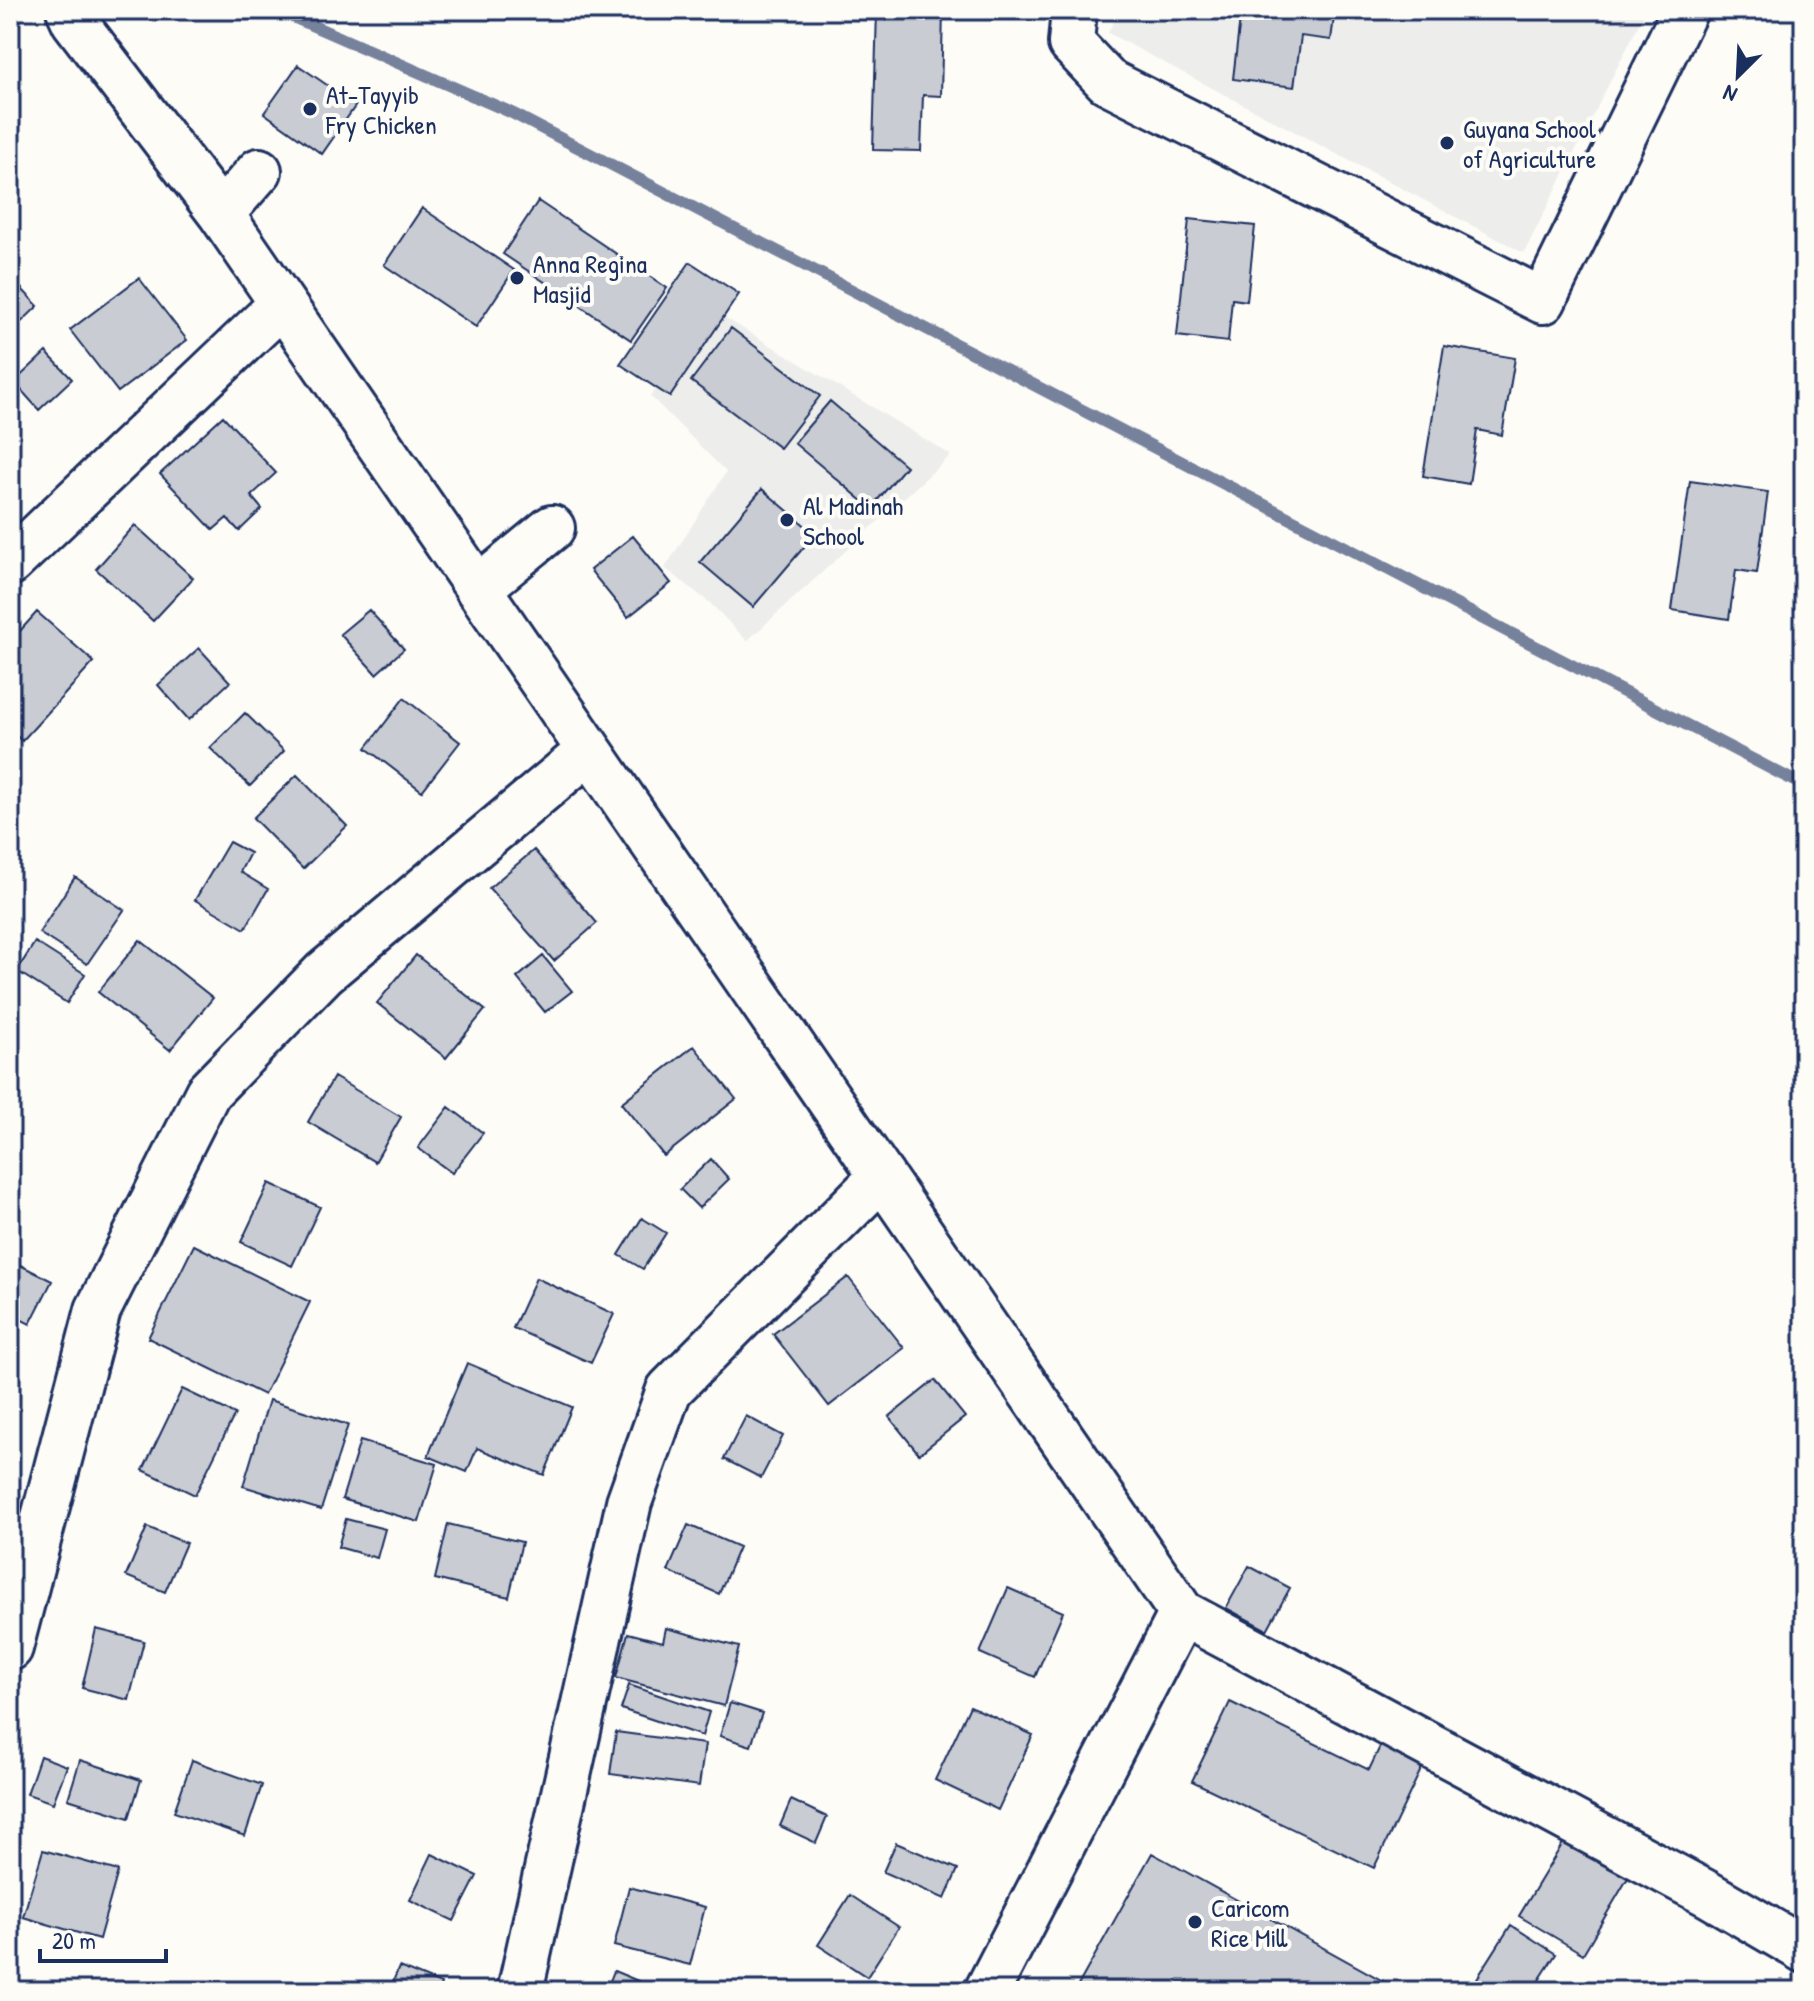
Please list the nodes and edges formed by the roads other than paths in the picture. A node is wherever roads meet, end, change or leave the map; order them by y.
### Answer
1 (69, 10) edge
2 (1074, 10) edge
3 (1685, 10) edge
4 (259, 171) dead end
5 (221, 214) junction
6 (282, 304) junction
7 (552, 528) dead end
8 (10, 561) edge
9 (478, 589) junction
10 (589, 751) junction
11 (882, 1176) junction
12 (1182, 1613) junction
13 (10, 1648) edge
14 (1804, 1950) edge
15 (520, 1991) edge
16 (987, 1991) edge

1 - 5 street
2 - 3 street
4 - 5 street
5 - 6 street
6 - 8 street
6 - 9 street
7 - 9 street
9 - 10 street
10 - 11 street
10 - 13 street
11 - 12 street
11 - 15 street
12 - 14 street
12 - 16 street

